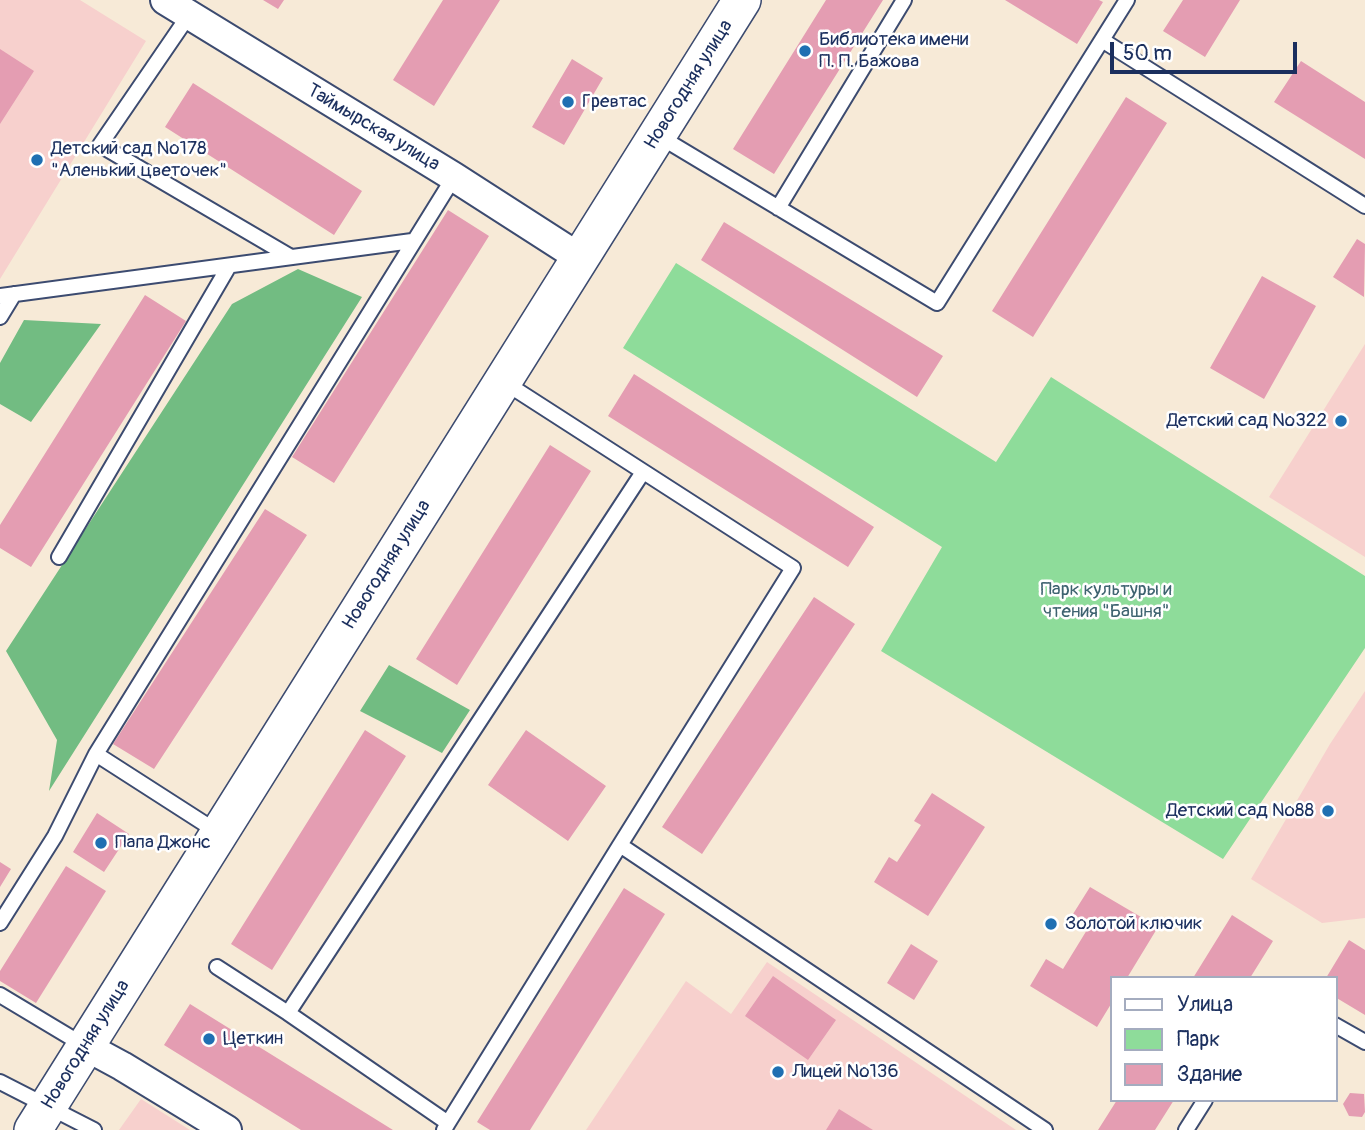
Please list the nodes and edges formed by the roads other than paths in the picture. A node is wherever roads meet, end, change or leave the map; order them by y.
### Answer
1 (165, 0) edge
2 (742, 0) edge
3 (904, 0) edge
4 (1124, 1) edge
5 (189, 15) junction
6 (1102, 40) junction
7 (657, 135) junction
8 (454, 177) junction
9 (1365, 206) edge
10 (778, 208) junction
11 (412, 240) junction
12 (291, 257) junction
13 (580, 258) junction
14 (229, 266) junction
15 (7, 295) edge
16 (0, 317) edge
17 (503, 381) junction
18 (643, 472) junction
19 (59, 557) dead end
20 (96, 754) junction
21 (219, 833) junction
22 (621, 845) junction
23 (0, 923) edge
24 (217, 967) dead end
25 (0, 995) edge
26 (288, 1013) junction
27 (1337, 1026) edge
28 (1365, 1042) edge
29 (85, 1046) junction
30 (0, 1082) edge
31 (1204, 1102) edge
32 (40, 1118) edge
33 (446, 1127) edge
34 (94, 1130) edge
35 (228, 1130) edge
36 (1045, 1130) edge
37 (1186, 1130) edge

1 - 5 street, Таймырская улица
2 - 7 street, Новогодняя улица
3 - 10 lane
4 - 6 lane
5 - 8 street, Таймырская улица
5 - 12 lane
6 - 9 lane
6 - 10 lane
7 - 10 lane
7 - 13 street, Новогодняя улица
8 - 11 lane
8 - 13 street, Таймырская улица
11 - 12 lane
11 - 20 lane
12 - 14 lane
13 - 17 street, Новогодняя улица
14 - 15 lane
14 - 19 lane
15 - 16 lane
17 - 18 lane
17 - 21 street, Новогодняя улица
18 - 22 lane
18 - 26 lane
20 - 21 lane
20 - 23 lane
21 - 29 street, Новогодняя улица
22 - 33 lane
22 - 36 lane
24 - 26 lane
25 - 29 lane
26 - 33 lane
27 - 28 lane
29 - 32 street, Новогодняя улица
29 - 35 street
30 - 32 lane
31 - 37 lane
32 - 34 lane

